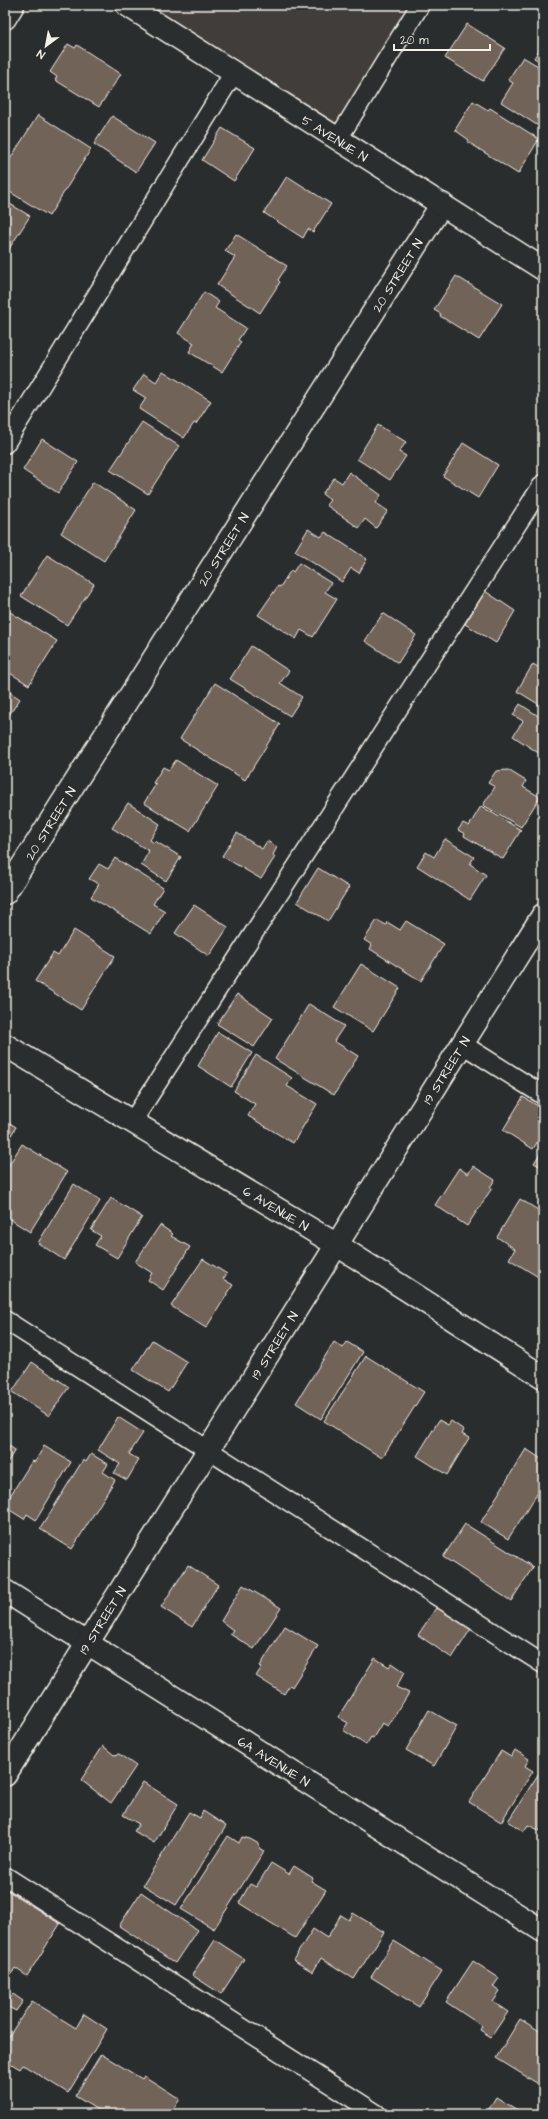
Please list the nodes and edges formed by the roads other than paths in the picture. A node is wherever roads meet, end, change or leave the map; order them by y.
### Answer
1 (13, 5) edge
2 (127, 5) edge
3 (420, 5) edge
4 (5, 18) edge
5 (233, 74) junction
6 (338, 139) junction
7 (442, 204) junction
8 (543, 269) edge
9 (5, 444) edge
10 (543, 484) edge
11 (5, 894) edge
12 (543, 915) edge
13 (462, 1044) junction
14 (5, 1045) edge
15 (543, 1095) edge
16 (132, 1122) junction
17 (337, 1245) junction
18 (5, 1320) edge
19 (543, 1377) edge
20 (209, 1450) junction
21 (5, 1591) edge
22 (88, 1643) junction
23 (543, 1664) edge
24 (5, 1775) edge
25 (5, 1876) edge
26 (543, 1931) edge
27 (377, 2114) edge

1 - 4 street
2 - 5 street, 5 AVENUE N
3 - 6 lane
5 - 6 street, 5 AVENUE N
5 - 9 lane
6 - 7 street, 5 AVENUE N
7 - 8 street, 5 AVENUE N
7 - 11 street, 20 STREET N
10 - 16 lane
12 - 13 street, 19 STREET N
13 - 15 lane
13 - 17 street, 19 STREET N
14 - 16 street, 6 AVENUE N
16 - 17 street, 6 AVENUE N
17 - 19 street, 6 AVENUE N
17 - 20 street, 19 STREET N
18 - 20 lane
20 - 22 street, 19 STREET N
20 - 23 lane
21 - 22 street, 6A AVENUE N
22 - 24 street, 19 STREET N
22 - 26 street, 6A AVENUE N
25 - 27 lane

